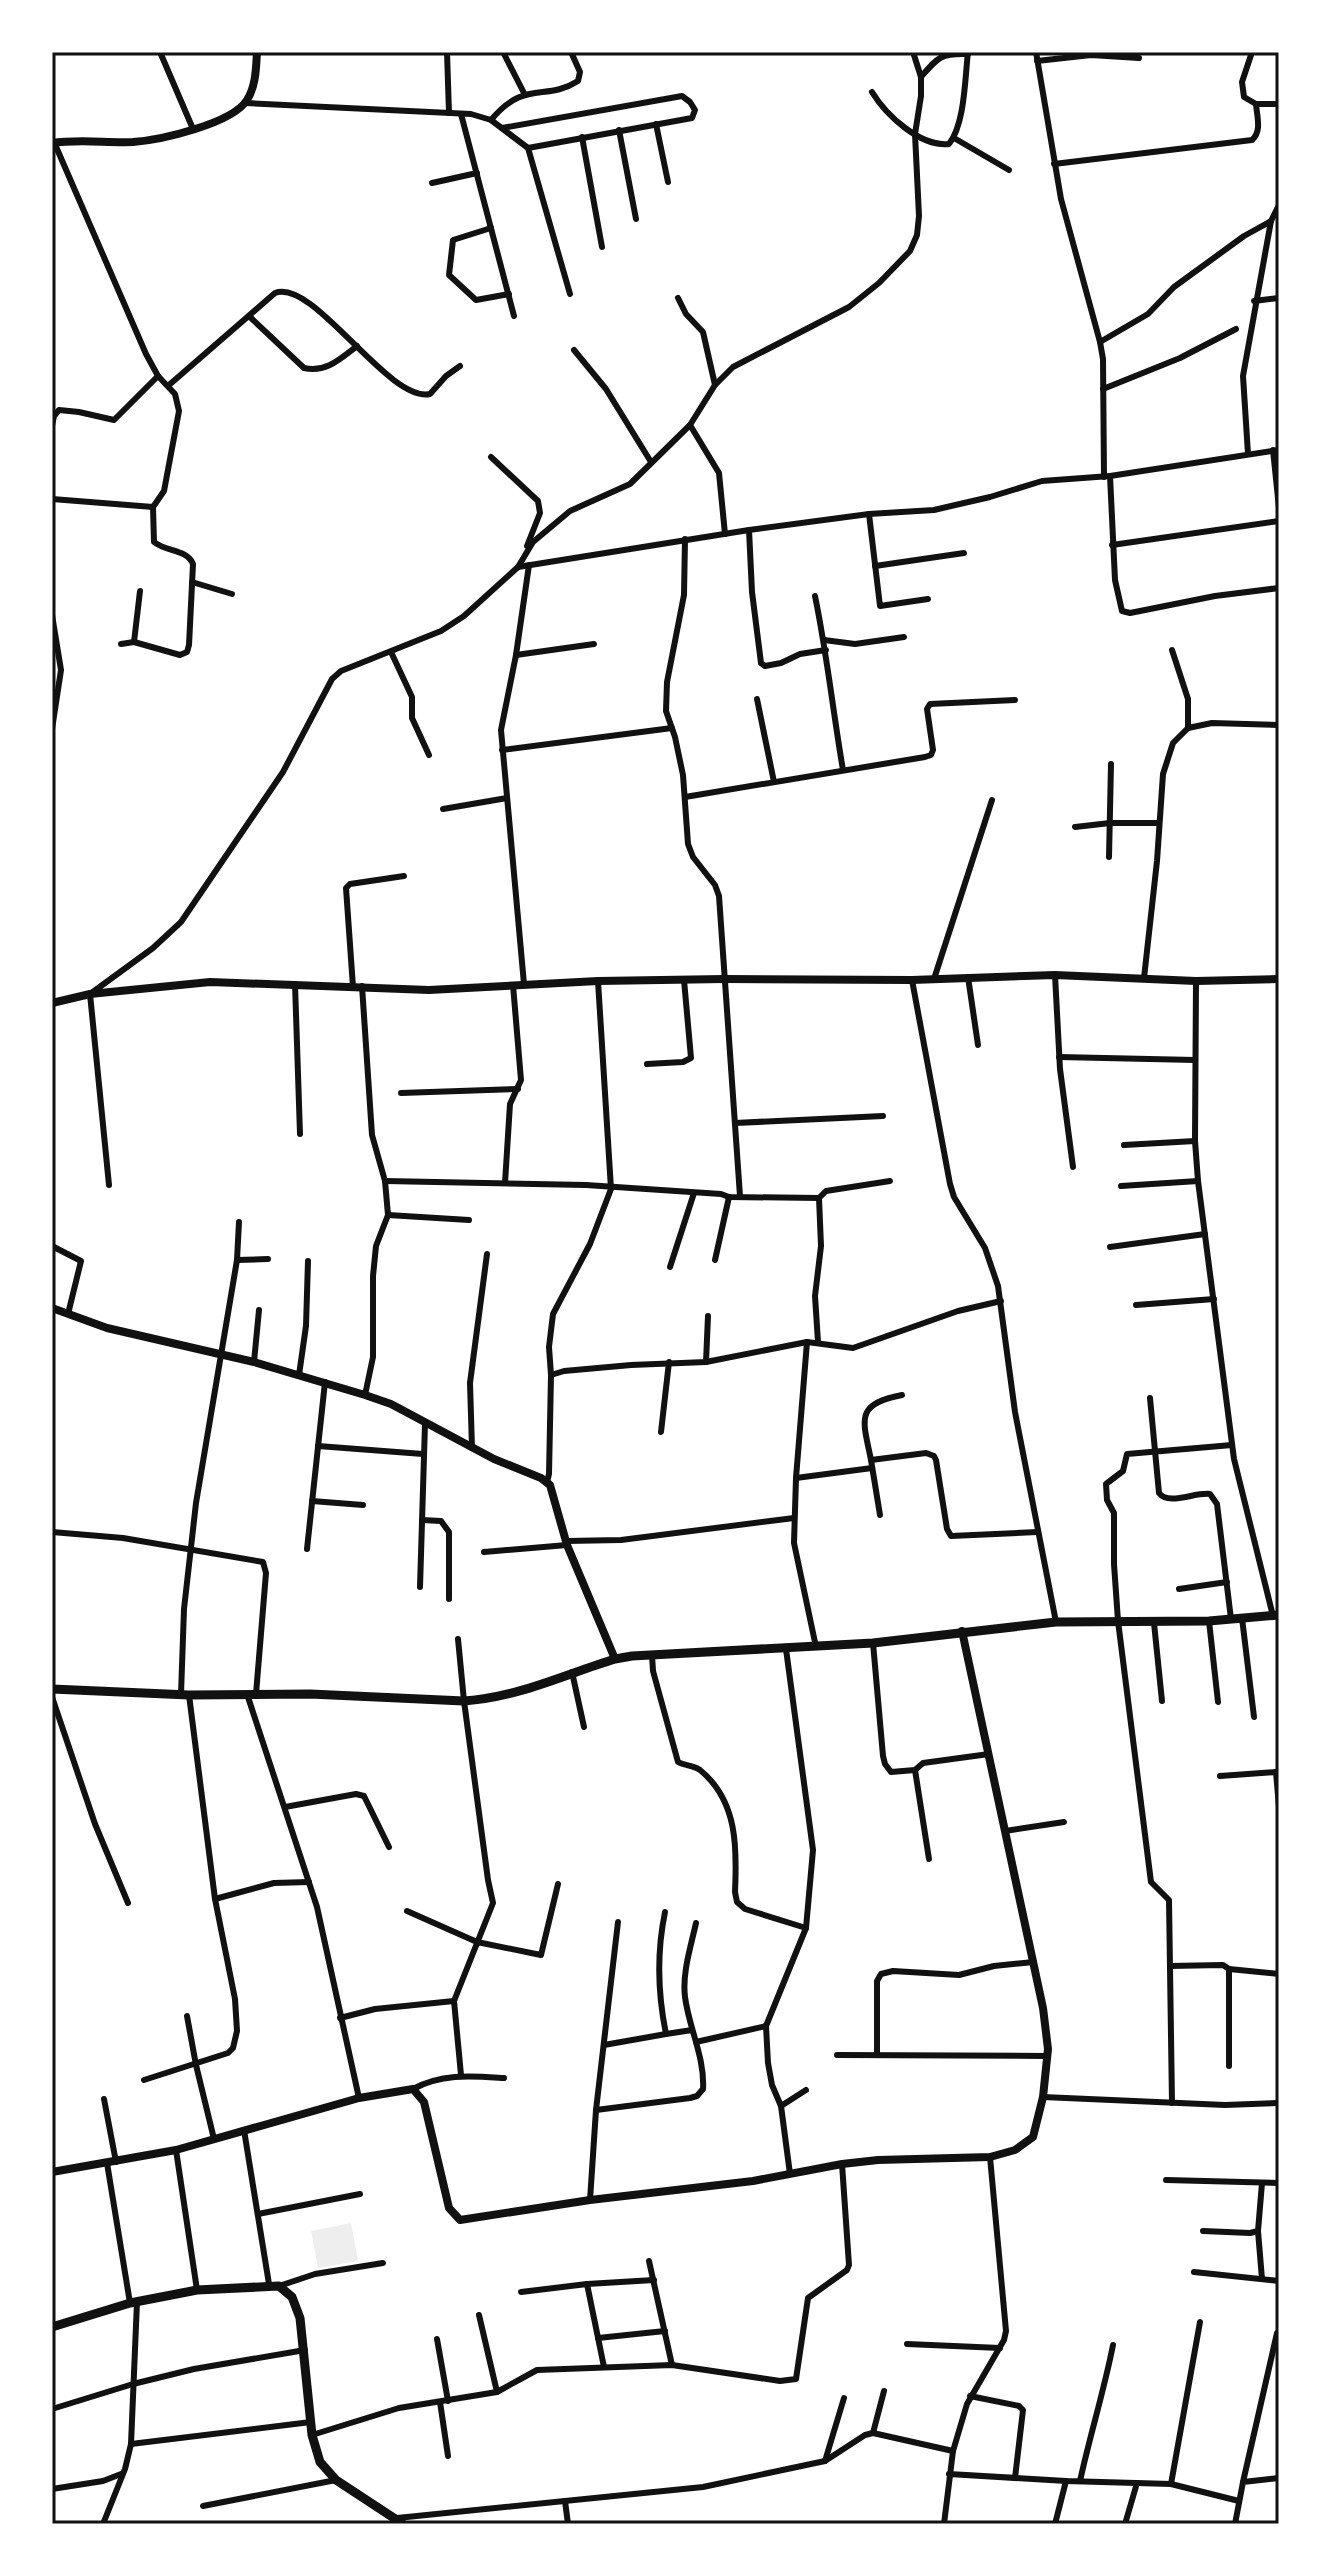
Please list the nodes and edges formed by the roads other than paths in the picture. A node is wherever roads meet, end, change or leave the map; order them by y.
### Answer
1 (160, 52) edge
2 (257, 52) edge
3 (447, 52) edge
4 (503, 52) edge
5 (571, 52) edge
6 (913, 52) edge
7 (1036, 52) edge
8 (1252, 52) edge
9 (968, 53) edge
10 (1139, 58) dead end
11 (1037, 61) junction
12 (921, 77) junction
13 (872, 92) dead end
14 (524, 93) junction
15 (246, 103) junction
16 (1256, 104) junction
17 (1279, 104) edge
18 (449, 113) junction
19 (461, 114) junction
20 (491, 120) junction
21 (656, 124) junction
22 (502, 128) junction
23 (193, 129) junction
24 (619, 130) junction
25 (915, 134) junction
26 (582, 137) junction
27 (954, 138) junction
28 (53, 143) edge
29 (528, 148) junction
30 (1054, 164) junction
31 (1009, 170) dead end
32 (477, 173) junction
33 (668, 182) dead end
34 (432, 183) dead end
35 (1279, 205) edge
36 (636, 219) dead end
37 (1271, 221) junction
38 (491, 228) junction
39 (602, 247) dead end
40 (509, 294) junction
41 (570, 294) dead end
42 (678, 298) dead end
43 (1279, 298) edge
44 (1254, 301) junction
45 (514, 316) dead end
46 (250, 317) junction
47 (1236, 329) dead end
48 (1100, 342) junction
49 (357, 346) junction
50 (574, 350) dead end
51 (460, 366) dead end
52 (158, 376) junction
53 (169, 385) junction
54 (715, 385) junction
55 (1103, 389) junction
56 (53, 416) edge
57 (690, 425) junction
58 (52, 426) edge
59 (1276, 450) edge
60 (1248, 454) junction
61 (491, 457) dead end
62 (651, 462) junction
63 (1107, 476) junction
64 (52, 499) edge
65 (153, 507) junction
66 (1279, 508) edge
67 (869, 514) junction
68 (1279, 521) edge
69 (749, 530) junction
70 (725, 534) junction
71 (685, 539) junction
72 (1112, 545) junction
73 (524, 553) junction
74 (964, 553) dead end
75 (529, 565) junction
76 (875, 566) junction
77 (518, 567) junction
78 (192, 582) junction
79 (1279, 588) edge
80 (140, 591) dead end
81 (232, 594) dead end
82 (815, 596) dead end
83 (928, 599) dead end
84 (52, 615) edge
85 (904, 637) dead end
86 (824, 640) junction
87 (134, 642) junction
88 (121, 644) dead end
89 (594, 644) dead end
90 (826, 650) junction
91 (1172, 650) dead end
92 (391, 652) junction
93 (516, 655) junction
94 (757, 699) dead end
95 (1015, 700) dead end
96 (1279, 725) edge
97 (672, 728) junction
98 (1188, 728) junction
99 (52, 729) edge
100 (502, 750) junction
101 (429, 755) dead end
102 (1111, 764) dead end
103 (843, 770) junction
104 (774, 782) junction
105 (685, 797) junction
106 (507, 798) junction
107 (992, 800) dead end
108 (443, 809) dead end
109 (1110, 823) junction
110 (1159, 823) junction
111 (1075, 827) dead end
112 (1109, 857) dead end
113 (404, 876) dead end
114 (1055, 975) junction
115 (968, 977) junction
116 (1144, 978) junction
117 (724, 979) junction
118 (934, 979) junction
119 (1279, 979) edge
120 (684, 980) junction
121 (912, 980) junction
122 (598, 981) junction
123 (1196, 981) junction
124 (295, 984) junction
125 (524, 984) junction
126 (513, 985) junction
127 (358, 986) junction
128 (90, 994) junction
129 (52, 1003) edge
130 (978, 1045) dead end
131 (1059, 1057) junction
132 (1195, 1060) junction
133 (647, 1064) dead end
134 (518, 1089) junction
135 (401, 1093) dead end
136 (883, 1116) dead end
137 (735, 1123) junction
138 (300, 1134) dead end
139 (1195, 1141) junction
140 (1124, 1145) dead end
141 (1073, 1167) dead end
142 (385, 1181) junction
143 (890, 1181) dead end
144 (1198, 1181) junction
145 (505, 1183) junction
146 (109, 1185) dead end
147 (1121, 1186) dead end
148 (611, 1189) junction
149 (694, 1193) junction
150 (740, 1196) junction
151 (729, 1197) junction
152 (819, 1198) junction
153 (388, 1215) junction
154 (469, 1220) dead end
155 (239, 1222) dead end
156 (1205, 1234) junction
157 (52, 1246) edge
158 (1110, 1247) dead end
159 (487, 1254) dead end
160 (268, 1259) dead end
161 (237, 1260) junction
162 (715, 1260) dead end
163 (308, 1261) dead end
164 (670, 1267) dead end
165 (1214, 1299) junction
166 (1001, 1301) junction
167 (1136, 1305) dead end
168 (52, 1308) edge
169 (259, 1310) dead end
170 (68, 1314) junction
171 (708, 1316) dead end
172 (807, 1342) junction
173 (818, 1342) junction
174 (222, 1353) junction
175 (254, 1362) junction
176 (669, 1362) junction
177 (706, 1362) junction
178 (299, 1375) junction
179 (551, 1375) junction
180 (325, 1382) junction
181 (365, 1395) junction
182 (902, 1395) dead end
183 (1150, 1398) dead end
184 (425, 1424) junction
185 (661, 1432) dead end
186 (1232, 1445) junction
187 (318, 1446) junction
188 (472, 1448) junction
189 (423, 1454) junction
190 (1156, 1454) junction
191 (871, 1460) junction
192 (872, 1468) junction
193 (796, 1478) junction
194 (547, 1482) junction
195 (312, 1501) junction
196 (363, 1505) dead end
197 (880, 1515) dead end
198 (794, 1518) junction
199 (422, 1520) junction
200 (52, 1532) edge
201 (1037, 1532) junction
202 (567, 1543) junction
203 (192, 1549) junction
204 (307, 1549) dead end
205 (484, 1552) dead end
206 (1227, 1582) junction
207 (420, 1587) dead end
208 (1179, 1589) dead end
209 (449, 1599) dead end
210 (1276, 1615) edge
211 (1242, 1618) junction
212 (1231, 1619) junction
213 (1118, 1621) junction
214 (1209, 1621) junction
215 (1056, 1622) junction
216 (1154, 1623) junction
217 (962, 1631) junction
218 (458, 1639) dead end
219 (873, 1643) junction
220 (816, 1647) junction
221 (786, 1649) junction
222 (652, 1655) junction
223 (615, 1659) junction
224 (572, 1672) junction
225 (52, 1689) edge
226 (185, 1694) junction
227 (251, 1694) junction
228 (52, 1697) edge
229 (464, 1701) junction
230 (1162, 1701) dead end
231 (1218, 1702) dead end
232 (1254, 1717) dead end
233 (584, 1727) dead end
234 (989, 1754) junction
235 (915, 1770) junction
236 (1277, 1771) edge
237 (1220, 1776) dead end
238 (285, 1807) junction
239 (1279, 1807) edge
240 (1064, 1822) dead end
241 (1005, 1831) junction
242 (389, 1847) dead end
243 (929, 1859) dead end
244 (309, 1882) junction
245 (558, 1884) dead end
246 (215, 1899) junction
247 (128, 1903) dead end
248 (407, 1911) dead end
249 (665, 1912) dead end
250 (618, 1922) dead end
251 (696, 1923) dead end
252 (806, 1928) junction
253 (477, 1942) junction
254 (1034, 1962) junction
255 (1170, 1966) junction
256 (1229, 1969) junction
257 (1279, 1974) edge
258 (454, 2001) junction
259 (187, 2016) dead end
260 (340, 2018) junction
261 (766, 2026) junction
262 (692, 2030) junction
263 (666, 2034) junction
264 (696, 2042) junction
265 (604, 2045) junction
266 (877, 2053) junction
267 (837, 2055) dead end
268 (1047, 2056) junction
269 (196, 2065) junction
270 (1229, 2066) dead end
271 (461, 2075) junction
272 (504, 2078) dead end
273 (144, 2080) dead end
274 (413, 2089) junction
275 (806, 2090) dead end
276 (1043, 2097) junction
277 (359, 2098) junction
278 (104, 2099) dead end
279 (1172, 2103) junction
280 (1279, 2103) edge
281 (781, 2106) junction
282 (596, 2110) junction
283 (244, 2130) junction
284 (214, 2139) junction
285 (176, 2150) junction
286 (990, 2157) junction
287 (111, 2162) junction
288 (842, 2164) junction
289 (52, 2172) edge
290 (790, 2174) junction
291 (1166, 2180) dead end
292 (1262, 2183) junction
293 (1279, 2183) edge
294 (360, 2194) dead end
295 (590, 2200) junction
296 (258, 2214) junction
297 (1203, 2231) dead end
298 (1258, 2231) junction
299 (649, 2261) dead end
300 (383, 2263) dead end
301 (1194, 2272) dead end
302 (1262, 2279) junction
303 (654, 2280) junction
304 (1279, 2281) edge
305 (587, 2284) junction
306 (274, 2285) junction
307 (197, 2290) junction
308 (521, 2292) dead end
309 (134, 2303) junction
310 (479, 2315) dead end
311 (1200, 2322) dead end
312 (52, 2327) edge
313 (665, 2331) junction
314 (1277, 2333) edge
315 (598, 2338) junction
316 (437, 2339) dead end
317 (907, 2344) dead end
318 (1113, 2345) dead end
319 (1000, 2348) junction
320 (305, 2350) junction
321 (672, 2365) junction
322 (604, 2367) junction
323 (133, 2384) junction
324 (884, 2391) dead end
325 (497, 2392) junction
326 (970, 2396) junction
327 (844, 2398) dead end
328 (448, 2401) junction
329 (440, 2402) junction
330 (52, 2409) edge
331 (311, 2422) junction
332 (873, 2433) junction
333 (312, 2435) junction
334 (131, 2444) junction
335 (953, 2451) junction
336 (448, 2456) dead end
337 (825, 2461) junction
338 (121, 2474) junction
339 (949, 2474) junction
340 (1015, 2478) junction
341 (1279, 2478) edge
342 (336, 2480) junction
343 (1066, 2481) junction
344 (1080, 2481) junction
345 (1243, 2482) junction
346 (1137, 2483) junction
347 (1171, 2484) junction
348 (52, 2489) edge
349 (565, 2501) junction
350 (1239, 2501) junction
351 (203, 2506) dead end
352 (400, 2521) edge
353 (103, 2524) edge
354 (568, 2524) edge
355 (944, 2524) edge
356 (1055, 2524) edge
357 (1125, 2524) edge
358 (1235, 2524) edge

1 - 23 street
2 - 15 street
3 - 18 street
4 - 14 street
5 - 14 street
6 - 12 street
7 - 11 street
8 - 16 street
9 - 12 street
9 - 27 street
10 - 11 street
11 - 30 street
12 - 25 street
13 - 25 street
14 - 20 street
15 - 18 street
15 - 23 street
16 - 17 street
16 - 30 street
18 - 19 street
19 - 20 street
19 - 32 street
20 - 22 street
21 - 22 street
21 - 24 street
21 - 33 street
22 - 29 street
23 - 28 street
24 - 26 street
24 - 36 street
25 - 27 street
25 - 54 street
26 - 29 street
26 - 39 street
27 - 31 street
28 - 52 street
29 - 41 street
30 - 48 street
32 - 34 street
32 - 38 street
35 - 37 street
37 - 44 street
37 - 48 street
38 - 40 street
38 - 40 street
40 - 45 street
42 - 54 street
43 - 44 street
44 - 60 street
46 - 49 street
46 - 49 street
46 - 53 street
47 - 55 street
48 - 55 street
49 - 51 street
50 - 62 street
52 - 53 street
52 - 56 street
53 - 65 street
54 - 57 street
55 - 63 street
56 - 58 street
57 - 62 street
57 - 70 street
59 - 60 street
59 - 66 street
60 - 63 street
61 - 73 street
62 - 73 street
63 - 67 street
63 - 72 street
64 - 65 street
65 - 78 street
67 - 69 street
67 - 76 street
68 - 72 street
69 - 70 street
69 - 90 street
70 - 71 street
71 - 75 street
71 - 97 street
72 - 79 street
73 - 77 street
74 - 76 street
75 - 77 street
75 - 93 street
76 - 83 street
77 - 92 street
78 - 81 street
78 - 87 street
80 - 87 street
82 - 86 street
84 - 99 street
85 - 86 street
86 - 90 street
87 - 88 street
89 - 93 street
90 - 103 street
91 - 98 street
92 - 101 street
92 - 128 street
93 - 100 street
94 - 104 street
95 - 103 street
96 - 98 street
97 - 100 street
97 - 105 street
98 - 110 street
100 - 106 street
102 - 109 street
103 - 104 street
104 - 105 street
105 - 117 street
106 - 108 street
106 - 125 street
107 - 118 street
109 - 110 street
109 - 111 street
109 - 112 street
110 - 116 street
113 - 127 street
114 - 115 street
114 - 116 street
114 - 131 street
115 - 118 street
115 - 130 street
116 - 123 street
117 - 120 street
117 - 121 street
117 - 137 street
118 - 121 street
119 - 123 street
120 - 122 street
120 - 133 street
121 - 166 street
122 - 125 street
122 - 148 street
123 - 132 street
124 - 127 street
124 - 128 street
124 - 138 street
125 - 126 street
126 - 127 street
126 - 134 street
127 - 142 street
128 - 129 street
128 - 146 street
131 - 132 street
131 - 141 street
132 - 139 street
134 - 135 street
134 - 145 street
136 - 137 street
137 - 150 street
139 - 140 street
139 - 144 street
142 - 145 street
142 - 153 street
143 - 152 street
144 - 147 street
144 - 156 street
145 - 148 street
148 - 149 street
148 - 179 street
149 - 151 street
149 - 164 street
150 - 151 street
150 - 152 street
151 - 162 street
152 - 173 street
153 - 154 street
153 - 181 street
155 - 161 street
156 - 158 street
156 - 165 street
157 - 170 street
159 - 188 street
160 - 161 street
161 - 174 street
163 - 178 street
165 - 167 street
165 - 186 street
166 - 173 street
166 - 201 street
168 - 170 street
169 - 175 street
170 - 174 street
171 - 177 street
172 - 173 street
172 - 177 street
172 - 193 street
174 - 175 street
174 - 203 street
175 - 178 street
176 - 177 street
176 - 179 street
176 - 185 street
178 - 180 street
179 - 194 street
180 - 181 street
180 - 187 street
181 - 184 street
182 - 191 street
183 - 190 street
184 - 188 street
184 - 189 street
186 - 190 street
186 - 210 street
187 - 189 street
187 - 195 street
188 - 194 street
189 - 199 street
190 - 206 street
190 - 213 street
191 - 192 street
191 - 201 street
192 - 193 street
192 - 197 street
193 - 198 street
194 - 202 street
195 - 196 street
195 - 204 street
198 - 202 street
198 - 220 street
199 - 207 street
199 - 209 street
200 - 203 street
201 - 215 street
202 - 205 street
202 - 223 street
203 - 226 street
203 - 227 street
206 - 208 street
206 - 212 street
210 - 211 main road
211 - 212 main road
211 - 232 street
212 - 214 main road
213 - 215 main road
213 - 216 main road
213 - 255 street
214 - 216 main road
214 - 231 street
215 - 217 main road
216 - 230 street
217 - 219 main road
217 - 234 street
218 - 229 street
219 - 220 main road
219 - 235 street
220 - 221 main road
221 - 222 main road
221 - 252 street
222 - 223 main road
222 - 252 street
223 - 224 main road
224 - 229 main road
224 - 233 street
225 - 226 main road
226 - 227 main road
226 - 246 street
227 - 229 main road
227 - 238 street
228 - 247 street
229 - 253 street
234 - 235 street
234 - 241 street
235 - 243 street
236 - 237 street
236 - 239 street
238 - 242 street
238 - 244 street
240 - 241 street
241 - 254 street
244 - 246 street
244 - 260 street
245 - 253 street
246 - 269 street
248 - 253 street
249 - 263 street
250 - 265 street
251 - 262 street
252 - 261 street
253 - 258 street
254 - 266 street
254 - 268 street
255 - 256 street
255 - 279 street
256 - 257 street
256 - 270 street
258 - 260 street
258 - 271 street
259 - 269 street
260 - 277 street
261 - 264 street
261 - 281 street
262 - 263 street
262 - 264 street
263 - 265 street
264 - 282 street
265 - 282 street
266 - 267 street
266 - 268 street
268 - 276 street
269 - 273 street
269 - 284 street
271 - 272 street
271 - 274 street
274 - 277 street
274 - 295 street
275 - 281 street
276 - 279 street
276 - 286 street
277 - 283 street
278 - 287 street
279 - 280 street
281 - 290 street
282 - 295 street
283 - 284 street
283 - 296 street
284 - 285 street
285 - 287 street
285 - 307 street
286 - 288 street
286 - 319 street
287 - 289 street
287 - 309 street
288 - 290 street
288 - 321 street
290 - 295 street
291 - 292 street
292 - 293 street
292 - 298 street
294 - 296 street
296 - 306 street
297 - 298 street
298 - 302 street
299 - 303 street
300 - 306 street
301 - 302 street
302 - 304 street
303 - 305 street
303 - 313 street
305 - 308 street
305 - 315 street
306 - 307 main road
306 - 320 main road
307 - 309 main road
309 - 312 main road
309 - 323 street
310 - 325 street
311 - 347 street
313 - 315 street
313 - 321 street
314 - 345 street
315 - 322 street
316 - 328 street
317 - 319 street
318 - 344 street
319 - 326 street
320 - 323 street
320 - 331 main road
321 - 322 street
322 - 325 street
323 - 330 street
323 - 334 street
324 - 332 street
325 - 328 street
326 - 335 street
326 - 340 street
327 - 337 street
328 - 329 street
329 - 333 street
329 - 336 street
331 - 333 main road
331 - 334 street
332 - 335 street
332 - 337 street
333 - 342 main road
334 - 338 street
335 - 339 street
337 - 349 street
338 - 348 street
338 - 353 street
339 - 340 street
339 - 355 street
340 - 343 street
341 - 345 street
342 - 351 street
342 - 352 main road
343 - 344 street
343 - 356 street
344 - 346 street
345 - 350 street
346 - 347 street
346 - 357 street
347 - 350 street
349 - 352 street
349 - 354 street
350 - 358 street

